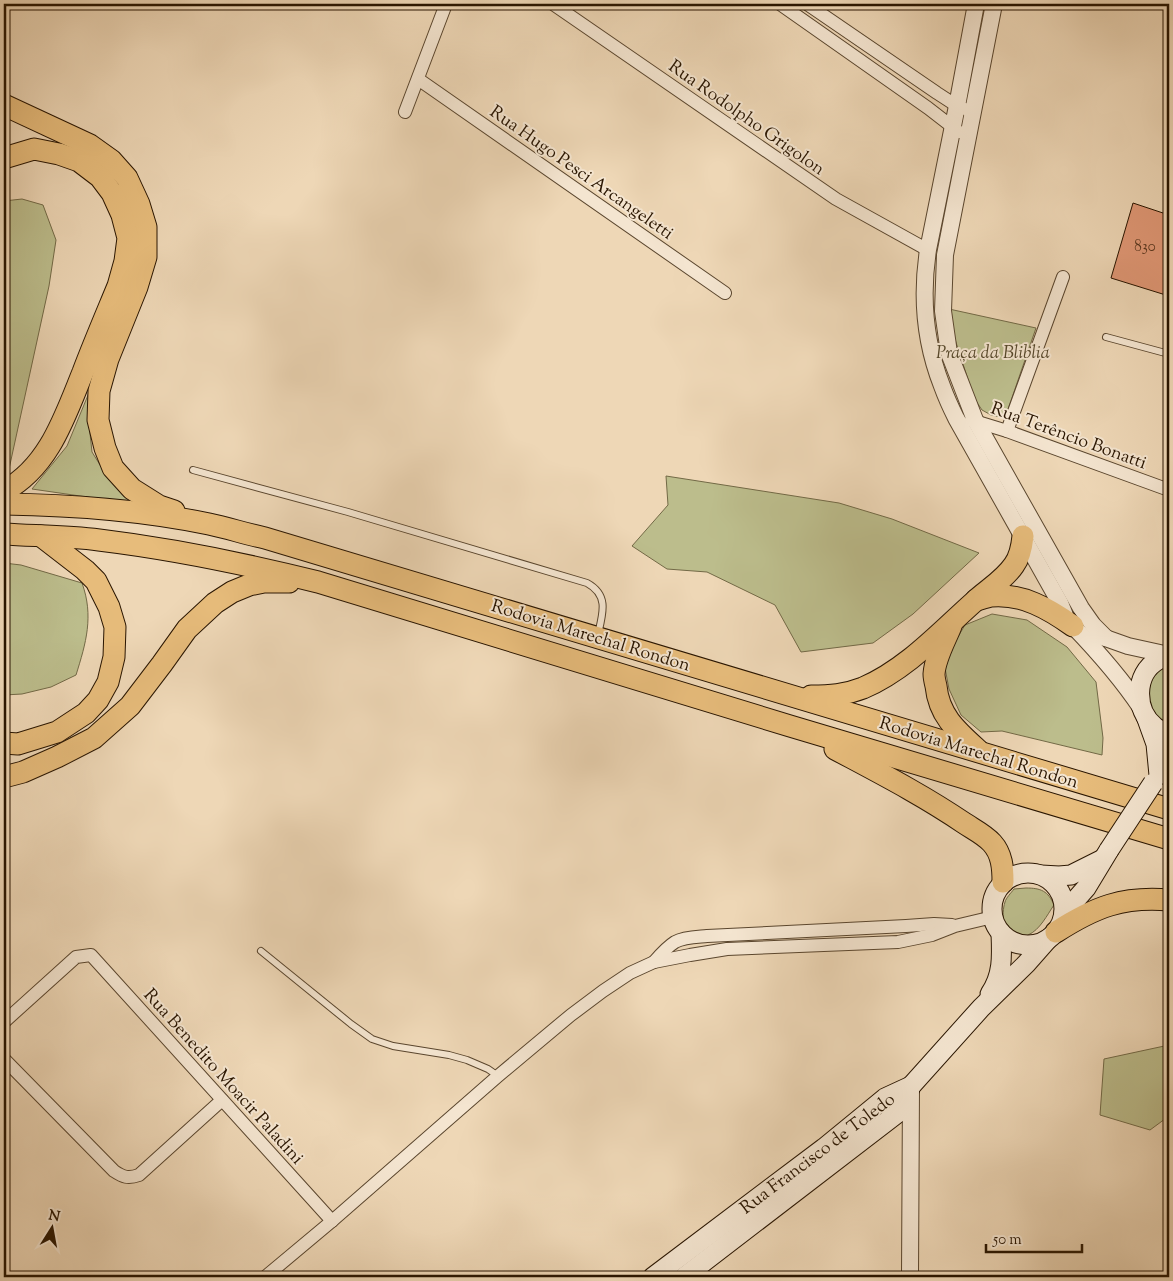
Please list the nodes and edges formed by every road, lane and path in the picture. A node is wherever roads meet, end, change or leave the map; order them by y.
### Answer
1 (446, 4) edge
2 (553, 4) edge
3 (780, 4) edge
4 (807, 4) edge
5 (976, 4) edge
6 (994, 4) edge
7 (418, 79) junction
8 (4, 106) edge
9 (957, 106) junction
10 (405, 112) dead end
11 (973, 112) junction
12 (952, 128) junction
13 (968, 138) junction
14 (4, 158) edge
15 (928, 250) junction
16 (1063, 277) dead end
17 (725, 293) dead end
18 (1106, 337) dead end
19 (1169, 354) edge
20 (956, 418) junction
21 (975, 420) junction
22 (1007, 431) junction
23 (194, 470) dead end
24 (1169, 490) edge
25 (4, 491) edge
26 (4, 504) edge
27 (210, 524) junction
28 (4, 534) edge
29 (41, 536) junction
30 (1023, 536) junction
31 (318, 582) junction
32 (976, 600) junction
33 (953, 622) junction
34 (1071, 625) junction
35 (597, 637) junction
36 (1106, 638) junction
37 (1169, 655) edge
38 (794, 697) junction
39 (1144, 713) junction
40 (790, 726) junction
41 (1169, 734) edge
42 (4, 743) edge
43 (982, 753) junction
44 (1160, 775) edge
45 (4, 777) edge
46 (1169, 809) edge
47 (1169, 839) edge
48 (1106, 855) junction
49 (1040, 874) junction
50 (1003, 882) junction
51 (1169, 900) edge
52 (997, 925) junction
53 (955, 926) junction
54 (1056, 928) junction
55 (835, 930) junction
56 (783, 932) junction
57 (836, 944) junction
58 (784, 946) junction
59 (261, 951) dead end
60 (654, 962) junction
61 (981, 1008) junction
62 (4, 1022) edge
63 (4, 1058) edge
64 (498, 1076) junction
65 (911, 1086) junction
66 (222, 1100) junction
67 (332, 1221) junction
68 (268, 1277) edge
69 (653, 1277) edge
70 (684, 1277) edge
71 (910, 1277) edge

1 - 7 street
2 - 15 street, Rua Rodolpho Grigolon
3 - 12 street
4 - 9 street
5 - 9 street
6 - 11 street
7 - 10 street
7 - 17 street, Rua Hugo Pesci Arcangeletti
8 - 27 highway
9 - 11 street
9 - 12 street
11 - 13 street
12 - 13 street
12 - 15 street
13 - 21 street
14 - 25 highway
15 - 20 street
16 - 22 street
18 - 19 lane
20 - 21 street, Rua Terêncio Bonatti
20 - 30 street
21 - 22 street, Rua Terêncio Bonatti
21 - 36 street
22 - 24 street, Rua Terêncio Bonatti
23 - 35 lane
26 - 27 highway, Rodovia Marechal Rondon
27 - 35 highway, Rodovia Marechal Rondon
28 - 29 highway, Rodovia Marechal Rondon
29 - 31 highway, Rodovia Marechal Rondon
29 - 42 highway
30 - 32 highway
30 - 34 street
31 - 40 highway, Rodovia Marechal Rondon
31 - 45 highway
32 - 33 highway
32 - 34 highway
33 - 38 highway
33 - 43 highway
34 - 36 street
34 - 39 street
35 - 38 highway, Rodovia Marechal Rondon
36 - 37 street
37 - 39 main road
38 - 43 highway, Rodovia Marechal Rondon
39 - 41 main road
39 - 44 main road
40 - 47 highway, Rodovia Marechal Rondon
40 - 50 highway
43 - 46 highway, Rodovia Marechal Rondon
44 - 48 main road, bridge
48 - 49 main road
48 - 54 main road
49 - 50 main road
49 - 54 main road
50 - 52 main road
51 - 54 highway
52 - 53 street
52 - 54 main road
52 - 61 main road
53 - 55 street
53 - 57 street
54 - 61 main road
55 - 56 street
55 - 57 street
56 - 58 street
56 - 60 street
57 - 58 street
58 - 60 street
59 - 64 lane
60 - 64 street
61 - 65 main road
62 - 66 street, Rua Benedito Moacir Paladini
63 - 66 street
64 - 67 street
65 - 69 main road, Rua Francisco de Toledo
65 - 70 main road, Rua Francisco de Toledo
65 - 71 street
66 - 67 street, Rua Benedito Moacir Paladini
67 - 68 street

